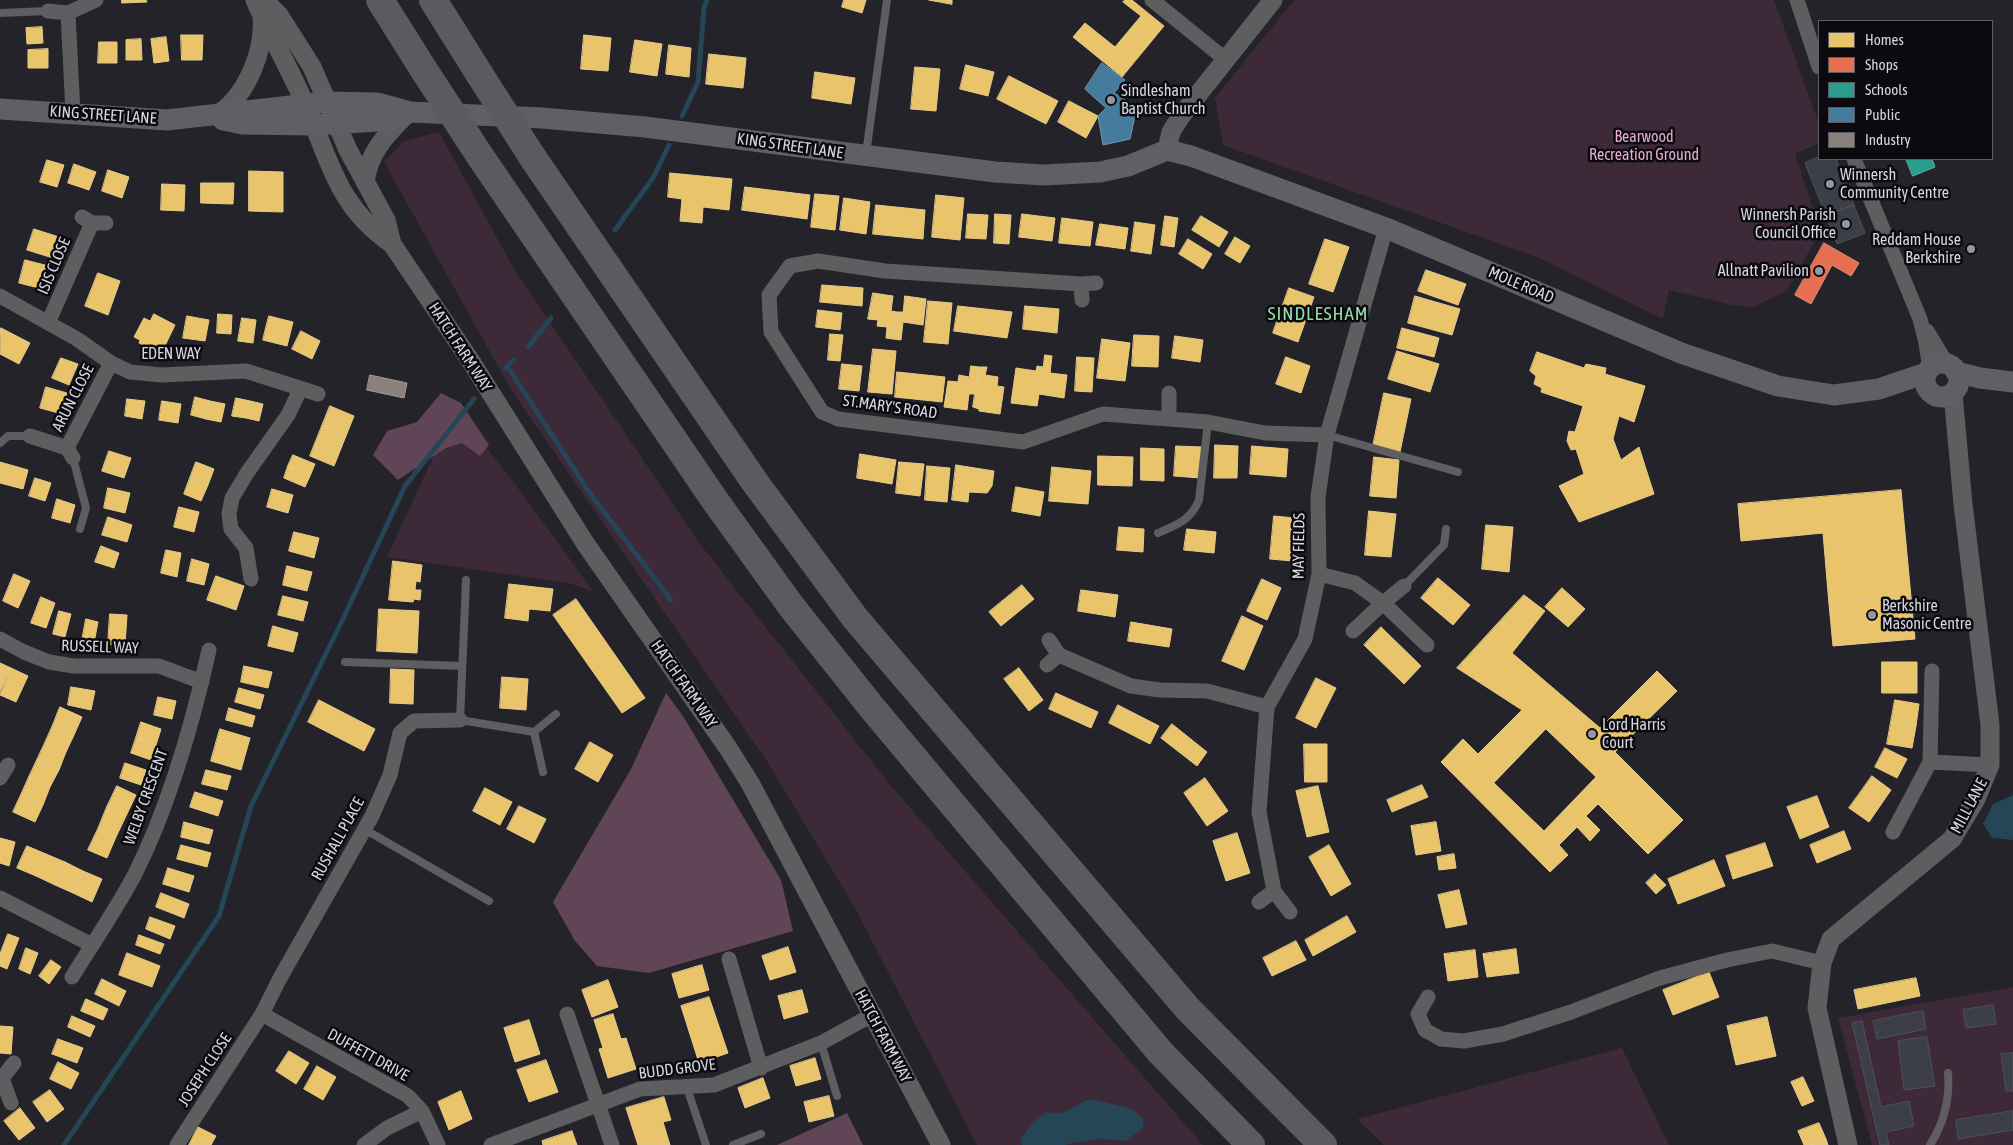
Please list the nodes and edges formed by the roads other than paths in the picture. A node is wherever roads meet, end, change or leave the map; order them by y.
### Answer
1 (96, 0) edge
2 (380, 0) edge
3 (433, 0) edge
4 (887, 0) edge
5 (1152, 0) edge
6 (1273, 0) edge
7 (1797, 0) edge
8 (260, 5) edge
9 (48, 11) joint
10 (0, 13) edge
11 (68, 13) junction
12 (1225, 58) junction
13 (1818, 64) edge
14 (326, 102) junction
15 (305, 104) junction
16 (0, 109) edge
17 (73, 113) junction
18 (407, 114) junction
19 (213, 115) junction
20 (335, 123) junction
21 (313, 125) junction
22 (1167, 150) junction
23 (865, 156) junction
24 (1854, 160) edge
25 (365, 182) junction
26 (93, 221) dead end
27 (1386, 228) junction
28 (392, 244) junction
29 (1096, 283) dead end
30 (1081, 284) junction
31 (0, 296) edge
32 (1082, 300) dead end
33 (48, 323) junction
34 (111, 363) junction
35 (1942, 380) junction
36 (2011, 382) edge
37 (300, 390) junction
38 (318, 394) dead end
39 (1169, 394) dead end
40 (1169, 419) junction
41 (1208, 422) junction
42 (1327, 435) junction
43 (30, 436) joint
44 (0, 443) edge
45 (70, 453) junction
46 (1458, 472) dead end
47 (80, 529) dead end
48 (1446, 529) dead end
49 (1158, 533) dead end
50 (1319, 574) junction
51 (251, 579) dead end
52 (466, 580) dead end
53 (1404, 586) joint
54 (1383, 602) junction
55 (1353, 631) dead end
56 (0, 639) edge
57 (1049, 640) dead end
58 (1427, 645) dead end
59 (209, 650) dead end
60 (1059, 655) junction
61 (344, 662) dead end
62 (1047, 665) dead end
63 (462, 666) junction
64 (1932, 671) dead end
65 (202, 682) junction
66 (1267, 707) junction
67 (556, 714) dead end
68 (460, 720) junction
69 (534, 732) junction
70 (1930, 762) junction
71 (8, 765) dead end
72 (1990, 765) junction
73 (543, 772) dead end
74 (0, 778) edge
75 (364, 829) junction
76 (1892, 832) dead end
77 (1274, 891) junction
78 (0, 898) edge
79 (489, 902) dead end
80 (1259, 902) dead end
81 (1290, 912) dead end
82 (92, 945) junction
83 (730, 959) dead end
84 (1822, 963) junction
85 (72, 977) dead end
86 (1428, 997) dead end
87 (262, 1014) junction
88 (567, 1014) dead end
89 (872, 1015) junction
90 (821, 1043) junction
91 (14, 1063) dead end
92 (761, 1068) junction
93 (1948, 1072) dead end
94 (1, 1079) edge
95 (686, 1085) junction
96 (837, 1096) dead end
97 (11, 1103) dead end
98 (598, 1105) junction
99 (422, 1111) junction
100 (761, 1134) dead end
101 (177, 1145) edge
102 (364, 1145) edge
103 (438, 1145) edge
104 (491, 1145) edge
105 (612, 1145) edge
106 (706, 1145) edge
107 (733, 1145) edge
108 (941, 1145) edge
109 (1251, 1145) edge
110 (1323, 1145) edge
111 (1848, 1145) edge
112 (1930, 1145) edge

1 - 11 street
2 - 109 highway, bridge
3 - 110 highway, bridge
4 - 23 lane
5 - 12 street
6 - 12 street
7 - 13 street
8 - 14 street, HATCH FARM WAY
8 - 15 street, HATCH FARM WAY
8 - 19 street
9 - 10 lane
9 - 11 street
11 - 17 street
12 - 22 street
14 - 15 main road, KING STREET LANE
14 - 18 main road, KING STREET LANE
14 - 20 street, HATCH FARM WAY
15 - 19 main road, KING STREET LANE
15 - 21 street, HATCH FARM WAY
16 - 17 main road, KING STREET LANE
17 - 19 main road, KING STREET LANE
18 - 20 main road, KING STREET LANE
18 - 23 main road, KING STREET LANE
18 - 25 street
19 - 21 main road, KING STREET LANE
20 - 21 main road, KING STREET LANE
20 - 25 street, HATCH FARM WAY
21 - 28 street, HATCH FARM WAY
22 - 23 main road, KING STREET LANE
22 - 27 main road, MOLE ROAD
24 - 35 street
25 - 28 street, HATCH FARM WAY
26 - 33 street, ISIS CLOSE
27 - 35 main road, MOLE ROAD
27 - 42 street, MAY FIELDS
28 - 89 street, HATCH FARM WAY
29 - 30 street, ST.MARY'S ROAD
30 - 32 street
30 - 40 street, ST.MARY'S ROAD
31 - 33 street, EDEN WAY
33 - 34 street, EDEN WAY
34 - 37 street, EDEN WAY
34 - 45 street, ARUN CLOSE
35 - 36 main road, MOLE ROAD
35 - 72 street, MILL LANE
37 - 38 street, EDEN WAY
37 - 51 street
39 - 40 street
40 - 41 street, ST.MARY'S ROAD
41 - 42 street, ST.MARY'S ROAD
41 - 49 lane
42 - 46 lane
42 - 50 street, MAY FIELDS
43 - 44 lane
43 - 45 street, ARUN CLOSE
45 - 47 lane
48 - 53 lane
50 - 54 street
50 - 66 street, MAY FIELDS
52 - 63 lane
53 - 54 street
54 - 55 street
54 - 58 street
56 - 65 street, RUSSELL WAY
57 - 60 street
59 - 65 street, WELBY CRESCENT
60 - 62 street
60 - 66 street
61 - 63 lane
63 - 68 lane
64 - 70 street
65 - 82 street, WELBY CRESCENT
66 - 77 street, MAY FIELDS
67 - 69 lane
68 - 69 lane
68 - 75 street, RUSHALL PLACE
69 - 73 lane
70 - 72 street
70 - 76 street
71 - 74 street
72 - 84 street, MILL LANE
75 - 79 lane
75 - 87 street, RUSHALL PLACE
77 - 80 street
77 - 81 street, MAY FIELDS
78 - 82 street
82 - 85 street, WELBY CRESCENT
83 - 92 street
84 - 86 street
84 - 111 street, MILL LANE
87 - 99 street, DUFFETT DRIVE
87 - 101 street, JOSEPH CLOSE
88 - 98 street
89 - 90 street, BUDD GROVE
89 - 108 street, HATCH FARM WAY
90 - 92 street, BUDD GROVE
90 - 96 lane
91 - 94 street
92 - 95 street, BUDD GROVE
93 - 112 lane
94 - 97 street
95 - 98 street, BUDD GROVE
95 - 106 lane
98 - 104 street, BUDD GROVE
98 - 105 street
99 - 102 street
99 - 103 street, DUFFETT DRIVE
100 - 107 lane

